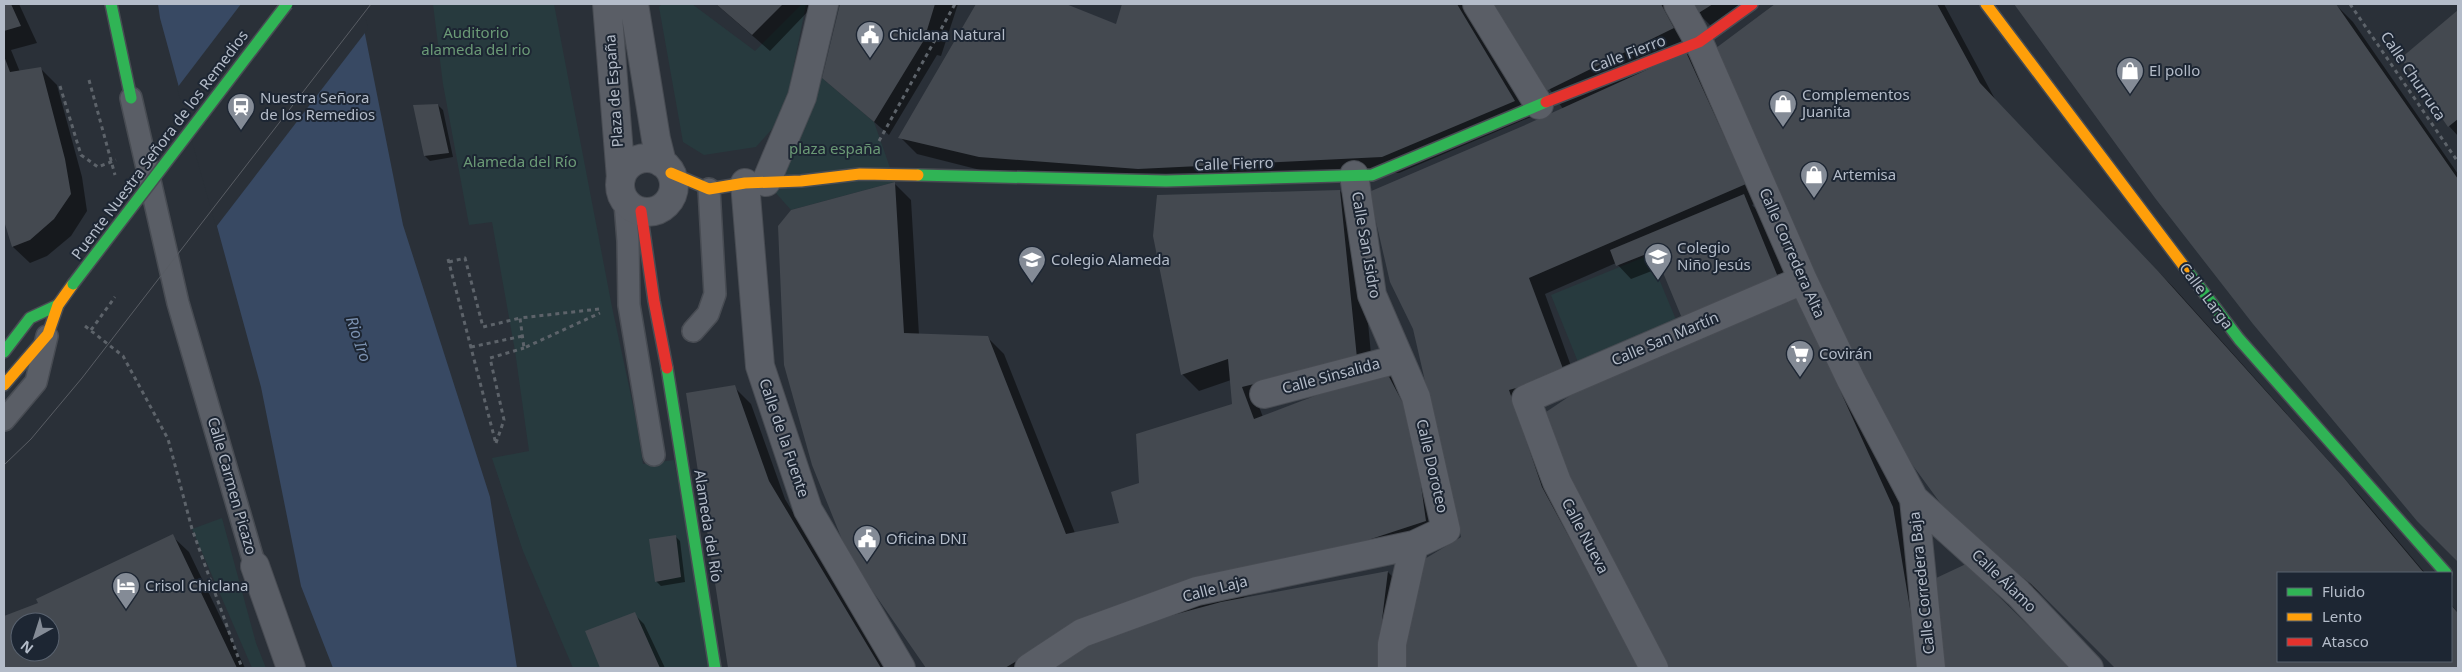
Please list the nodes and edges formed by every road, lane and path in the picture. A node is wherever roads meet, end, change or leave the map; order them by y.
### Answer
1 (111, 4) edge
2 (286, 4) edge
3 (607, 4) edge
4 (634, 4) edge
5 (824, 4) edge
6 (955, 4) edge
7 (1477, 4) edge
8 (1678, 4) edge
9 (1752, 4) edge
10 (1986, 4) edge
11 (2350, 4) edge
12 (1699, 42) junction
13 (89, 80) dead end
14 (60, 86) dead end
15 (131, 98) joint
16 (1539, 105) junction
17 (142, 151) junction
18 (2458, 162) edge
19 (666, 168) junction
20 (860, 174) junction
21 (1354, 175) junction
22 (756, 182) junction
23 (709, 188) junction
24 (629, 197) junction
25 (131, 207) junction
26 (1803, 280) junction
27 (115, 297) dead end
28 (58, 305) junction
29 (620, 306) junction
30 (520, 318) junction
31 (91, 330) junction
32 (693, 330) dead end
33 (48, 334) junction
34 (523, 336) junction
35 (471, 347) junction
36 (524, 348) junction
37 (4, 352) edge
38 (1398, 359) junction
39 (4, 385) edge
40 (1264, 394) dead end
41 (1416, 397) joint
42 (1526, 399) joint
43 (4, 420) edge
44 (654, 455) dead end
45 (1914, 499) junction
46 (1414, 545) junction
47 (255, 566) joint
48 (2445, 572) edge
49 (242, 668) edge
50 (291, 668) edge
51 (715, 668) edge
52 (901, 668) edge
53 (1029, 668) edge
54 (1392, 668) edge
55 (1654, 668) edge
56 (1931, 668) edge
57 (2089, 668) edge

1 - 15 street
2 - 25 street, Puente Nuestra Señora de los Remedios, bridge
3 - 24 street, Plaza de España
4 - 19 street, Plaza de España
5 - 22 street
6 - 20 path
7 - 16 street
8 - 12 street, Calle Corredera Alta
9 - 12 street, Calle Fierro
10 - 48 street, Calle Larga
11 - 18 path, Calle Churruca
12 - 16 street, Calle Fierro
12 - 26 street, Calle Corredera Alta
13 - 25 path
14 - 17 path
15 - 17 lane, Calle Carmen Picazo
16 - 21 street, Calle Fierro
17 - 47 lane, Calle Carmen Picazo
19 - 23 street
19 - 24 street
19 - 24 street
20 - 21 street, Calle Fierro
20 - 22 street, Calle Fierro
21 - 38 street, Calle San Isidro
22 - 23 street
22 - 52 street, Calle de la Fuente
23 - 32 lane
24 - 29 lane
24 - 51 street, Alameda del Río
25 - 28 street, Puente Nuestra Señora de los Remedios, bridge
26 - 42 street, Calle San Martín
26 - 45 street, Calle Corredera Alta
27 - 31 path
28 - 31 path
28 - 33 street
28 - 37 street
29 - 30 path
29 - 36 path
29 - 44 lane
30 - 34 path
30 - 35 path
31 - 49 path
33 - 39 street
33 - 43 lane
34 - 35 path
34 - 36 path
35 - 36 path
38 - 40 street, Calle Sinsalida
38 - 41 street, Calle San Isidro
41 - 46 street, Calle Doroteo
42 - 55 street, Calle Nueva
45 - 56 street, Calle Corredera Baja
45 - 57 street, Calle Álamo
46 - 53 street, Calle Laja
46 - 54 street
47 - 50 street, Calle Carmen Picazo

